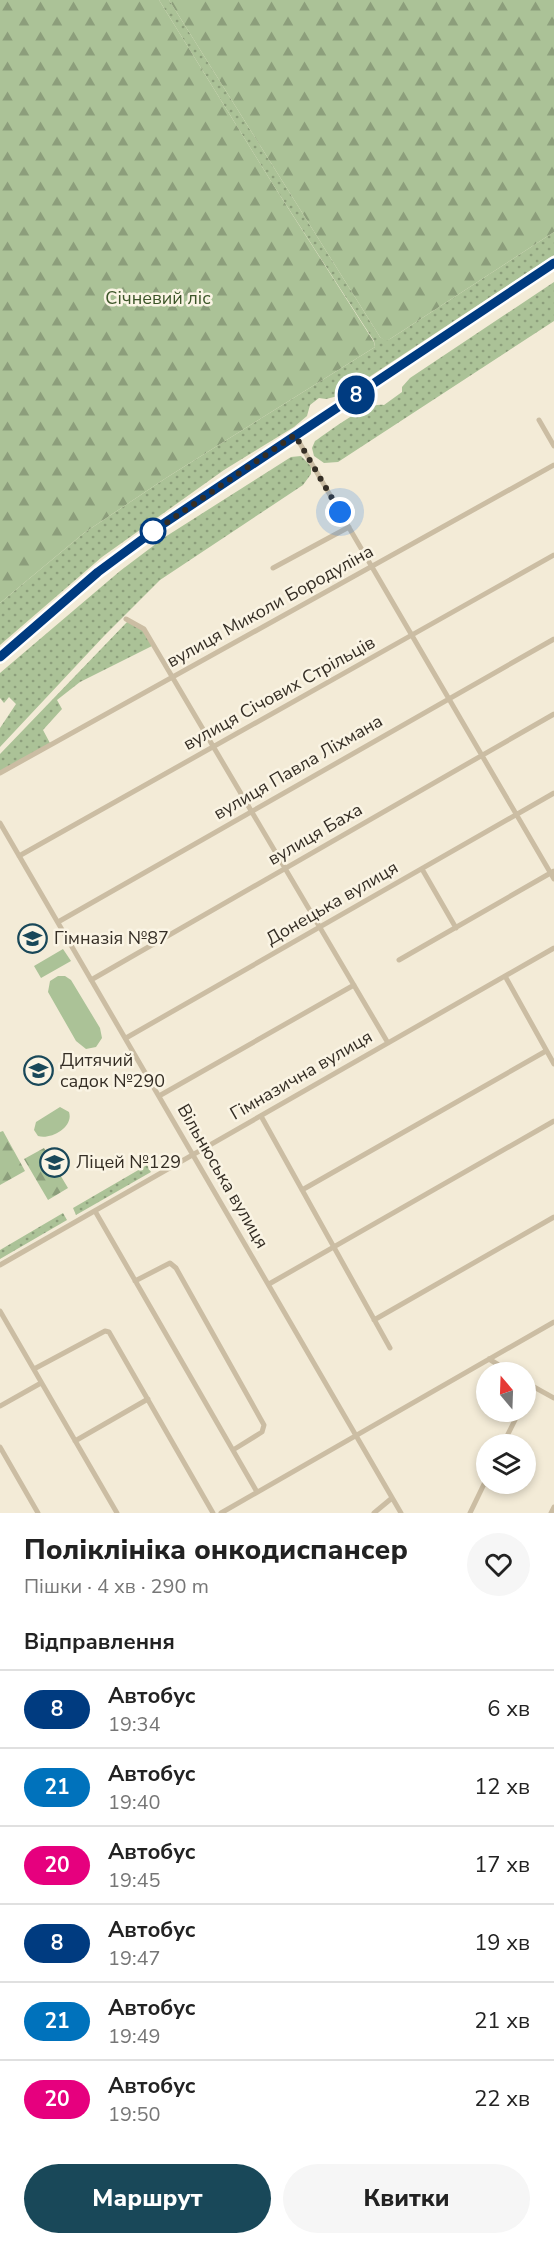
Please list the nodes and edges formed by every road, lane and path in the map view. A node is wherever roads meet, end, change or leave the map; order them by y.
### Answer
1 (554, 263) edge
2 (539, 420) dead end
3 (295, 435) junction
4 (554, 446) edge
5 (554, 465) edge
6 (349, 527) junction
7 (554, 555) edge
8 (372, 566) junction
9 (273, 568) dead end
10 (126, 619) dead end
11 (412, 635) junction
12 (554, 639) edge
13 (0, 657) edge
14 (173, 677) junction
15 (449, 699) junction
16 (554, 714) edge
17 (214, 747) junction
18 (482, 756) junction
19 (0, 774) edge
20 (554, 793) edge
21 (252, 811) junction
22 (516, 814) junction
23 (0, 823) edge
24 (19, 856) junction
25 (285, 868) junction
26 (422, 869) junction
27 (552, 872) edge
28 (554, 879) edge
29 (58, 922) junction
30 (320, 927) junction
31 (456, 928) junction
32 (554, 948) edge
33 (399, 960) dead end
34 (505, 976) junction
35 (92, 980) junction
36 (354, 985) junction
37 (126, 1038) junction
38 (388, 1043) junction
39 (546, 1051) junction
40 (554, 1064) edge
41 (159, 1096) junction
42 (261, 1116) junction
43 (554, 1121) edge
44 (193, 1154) junction
45 (302, 1190) junction
46 (94, 1211) junction
47 (554, 1217) edge
48 (334, 1247) junction
49 (0, 1265) edge
50 (135, 1281) junction
51 (269, 1284) junction
52 (0, 1311) edge
53 (374, 1320) junction
54 (554, 1322) edge
55 (390, 1348) dead end
56 (489, 1359) junction
57 (494, 1362) edge
58 (33, 1369) junction
59 (41, 1383) junction
60 (536, 1389) edge
61 (554, 1398) edge
62 (148, 1400) junction
63 (0, 1406) edge
64 (357, 1435) junction
65 (75, 1441) junction
66 (0, 1446) edge
67 (233, 1450) junction
68 (257, 1492) junction
69 (479, 1494) edge
70 (392, 1498) junction
71 (554, 1507) edge
72 (38, 1513) edge
73 (117, 1513) edge
74 (213, 1513) edge
75 (221, 1513) edge
76 (374, 1513) edge
77 (401, 1513) edge
78 (470, 1513) edge
79 (551, 1513) edge

1 - 3 main road
2 - 4 street
3 - 6 street
3 - 13 main road
5 - 8 street, вулиця Миколи Бородуліна
6 - 8 street
6 - 9 street
7 - 11 street, вулиця Січових Стрільців
8 - 11 street
8 - 14 street, вулиця Миколи Бородуліна
10 - 14 street
11 - 15 street
11 - 17 street, вулиця Січових Стрільців
12 - 15 street, вулиця Павла Ліхмана
14 - 17 street
14 - 19 street, вулиця Миколи Бородуліна
15 - 18 street
15 - 21 street, вулиця Павла Ліхмана
16 - 18 street, вулиця Баха
17 - 21 street
17 - 24 street, вулиця Січових Стрільців
18 - 22 street
18 - 25 street, вулиця Баха
20 - 22 street, Донецька вулиця
21 - 25 street
21 - 29 street, вулиця Павла Ліхмана
22 - 26 street, Донецька вулиця
22 - 27 street
23 - 24 street, Вільнюська вулиця
24 - 29 street, Вільнюська вулиця
25 - 30 street
25 - 35 street, вулиця Баха
26 - 30 street, Донецька вулиця
26 - 31 street
27 - 28 street
27 - 31 street
29 - 35 street, Вільнюська вулиця
30 - 36 street
30 - 37 street, Донецька вулиця
31 - 33 street
32 - 34 street, Гімназична вулиця
34 - 38 street, Гімназична вулиця
34 - 39 street
35 - 37 street, Вільнюська вулиця
36 - 38 street
36 - 41 street
37 - 41 street, Вільнюська вулиця
38 - 42 street, Гімназична вулиця
39 - 40 street
39 - 45 street
41 - 44 street, Вільнюська вулиця
42 - 44 street, Гімназична вулиця
42 - 45 street
43 - 48 street
44 - 46 street, Гімназична вулиця
44 - 51 street, Вільнюська вулиця
45 - 48 street
46 - 49 street, Гімназична вулиця
46 - 50 street
47 - 53 street
48 - 51 street
48 - 53 street
50 - 67 street
50 - 67 street
51 - 64 street, Вільнюська вулиця
52 - 58 street
53 - 55 street
54 - 56 street
56 - 57 street
56 - 64 street
58 - 59 street
58 - 62 street
59 - 63 street
59 - 65 street
60 - 61 street
62 - 65 street
62 - 74 street
64 - 68 street
64 - 70 street, Вільнюська вулиця
65 - 73 street
66 - 72 street
67 - 68 street
68 - 75 street
69 - 78 street
70 - 76 street
70 - 77 street, Вільнюська вулиця
71 - 79 street

